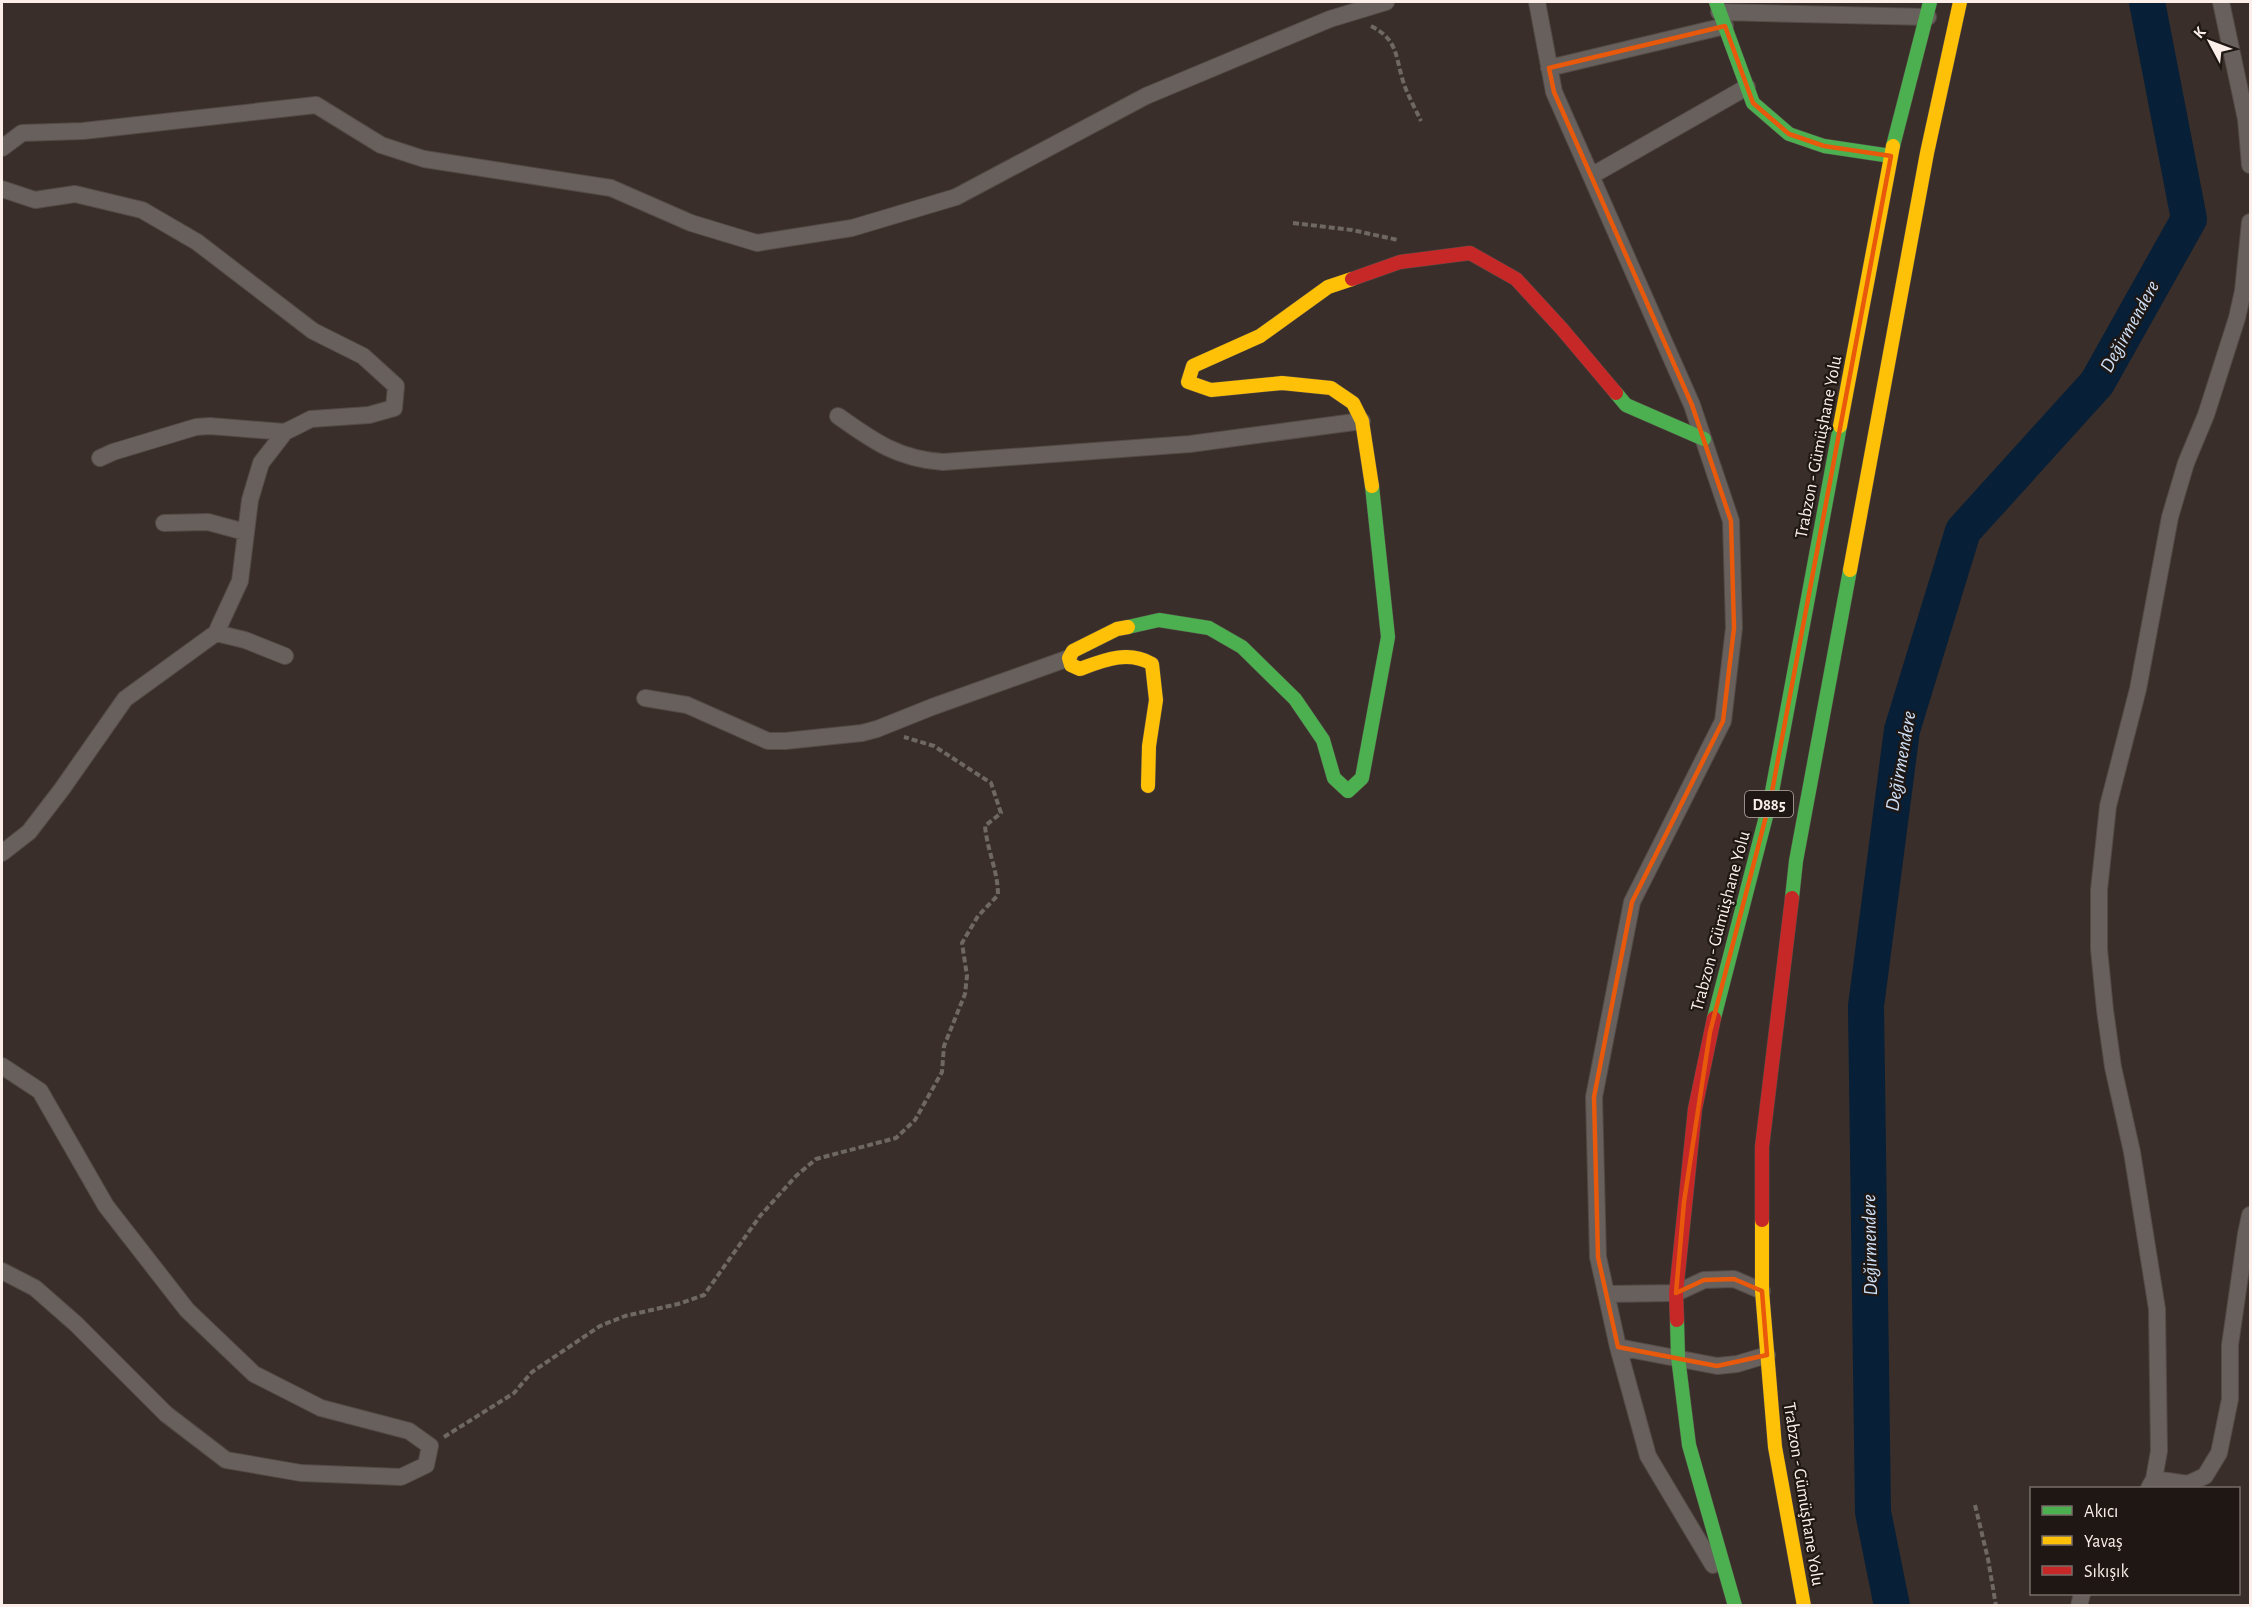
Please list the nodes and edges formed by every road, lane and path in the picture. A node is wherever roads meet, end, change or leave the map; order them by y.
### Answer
1 (1386, 2) edge
2 (1537, 2) edge
3 (1960, 2) edge
4 (2221, 2) edge
5 (1929, 9) edge
6 (1720, 13) edge
7 (1365, 25) dead end
8 (1549, 68) junction
9 (1747, 87) junction
10 (1420, 121) dead end
11 (2, 148) edge
12 (1891, 156) junction
13 (2250, 165) edge
14 (1591, 176) junction
15 (2, 189) edge
16 (2250, 222) edge
17 (1293, 223) dead end
18 (1402, 241) dead end
19 (838, 416) dead end
20 (1362, 421) junction
21 (285, 432) junction
22 (1704, 439) junction
23 (100, 458) dead end
24 (164, 523) dead end
25 (245, 532) junction
26 (216, 633) junction
27 (285, 656) dead end
28 (1069, 658) junction
29 (645, 698) dead end
30 (877, 729) junction
31 (1148, 786) dead end
32 (2, 853) edge
33 (2, 1066) edge
34 (2250, 1215) edge
35 (2, 1271) edge
36 (1762, 1291) junction
37 (1676, 1293) junction
38 (1607, 1294) junction
39 (1618, 1347) junction
40 (1767, 1355) junction
41 (1677, 1358) junction
42 (430, 1446) junction
43 (2151, 1484) edge
44 (1975, 1505) dead end
45 (1734, 1603) edge
46 (1804, 1605) edge
47 (1996, 1605) edge

1 - 11 street
2 - 8 street
3 - 36 main road, Trabzon - Gümüşhane Yolu / D885
4 - 13 street
5 - 6 street
5 - 12 main road, Trabzon - Gümüşhane Yolu / D885
6 - 8 street
6 - 9 main road
7 - 10 path
8 - 14 street
9 - 12 main road
9 - 14 street
12 - 37 main road, Trabzon - Gümüşhane Yolu / D885
14 - 22 street
15 - 21 street
16 - 43 street
17 - 18 path
19 - 20 street
20 - 22 main road
20 - 28 main road
21 - 23 street
21 - 25 street
22 - 38 street
24 - 25 street
25 - 26 street
26 - 27 street
26 - 32 street
28 - 30 street
28 - 31 main road
29 - 30 street
30 - 42 path
33 - 42 street
34 - 43 street
35 - 42 street
36 - 37 street
36 - 40 main road, Trabzon - Gümüşhane Yolu / D885
37 - 38 street
37 - 41 main road, Trabzon - Gümüşhane Yolu / D885
38 - 39 street
39 - 41 street
39 - 45 street
40 - 41 street
40 - 46 main road, Trabzon - Gümüşhane Yolu / D885
41 - 45 main road, Trabzon - Gümüşhane Yolu / D885
44 - 47 path

